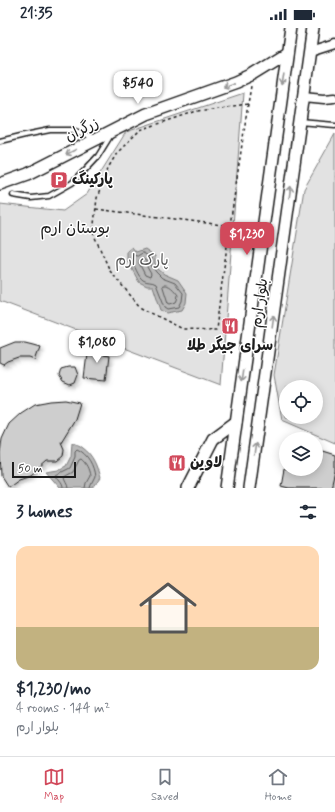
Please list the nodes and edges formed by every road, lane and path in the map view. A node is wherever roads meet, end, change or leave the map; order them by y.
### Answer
1 (291, 28) edge
2 (313, 28) edge
3 (335, 44) edge
4 (310, 52) junction
5 (287, 53) junction
6 (253, 74) junction
7 (304, 96) junction
8 (335, 97) edge
9 (248, 104) junction
10 (300, 122) junction
11 (335, 125) edge
12 (113, 131) junction
13 (97, 139) junction
14 (0, 141) edge
15 (0, 184) edge
16 (13, 195) dead end
17 (96, 209) junction
18 (230, 226) junction
19 (236, 422) junction
20 (188, 488) edge
21 (227, 488) edge
22 (249, 488) edge

1 - 5 main road, بلوار ارم
2 - 4 main road, بلوار ارم
3 - 4 street
4 - 7 main road, بلوار ارم
5 - 6 main road, زرگران
5 -> 19 main road, بلوار ارم
6 - 9 path
6 -> 12 main road, زرگران
7 - 8 street
7 - 10 main road, بلوار ارم
9 - 17 path
9 - 18 path
10 - 11 lane
22 -> 10 main road, بلوار ارم
12 - 13 main road, زرگران
12 - 16 lane
13 - 14 lane
13 -> 15 main road, زرگران
17 - 18 path
17 - 18 path
19 - 20 main road
19 - 21 main road, بلوار ارم

